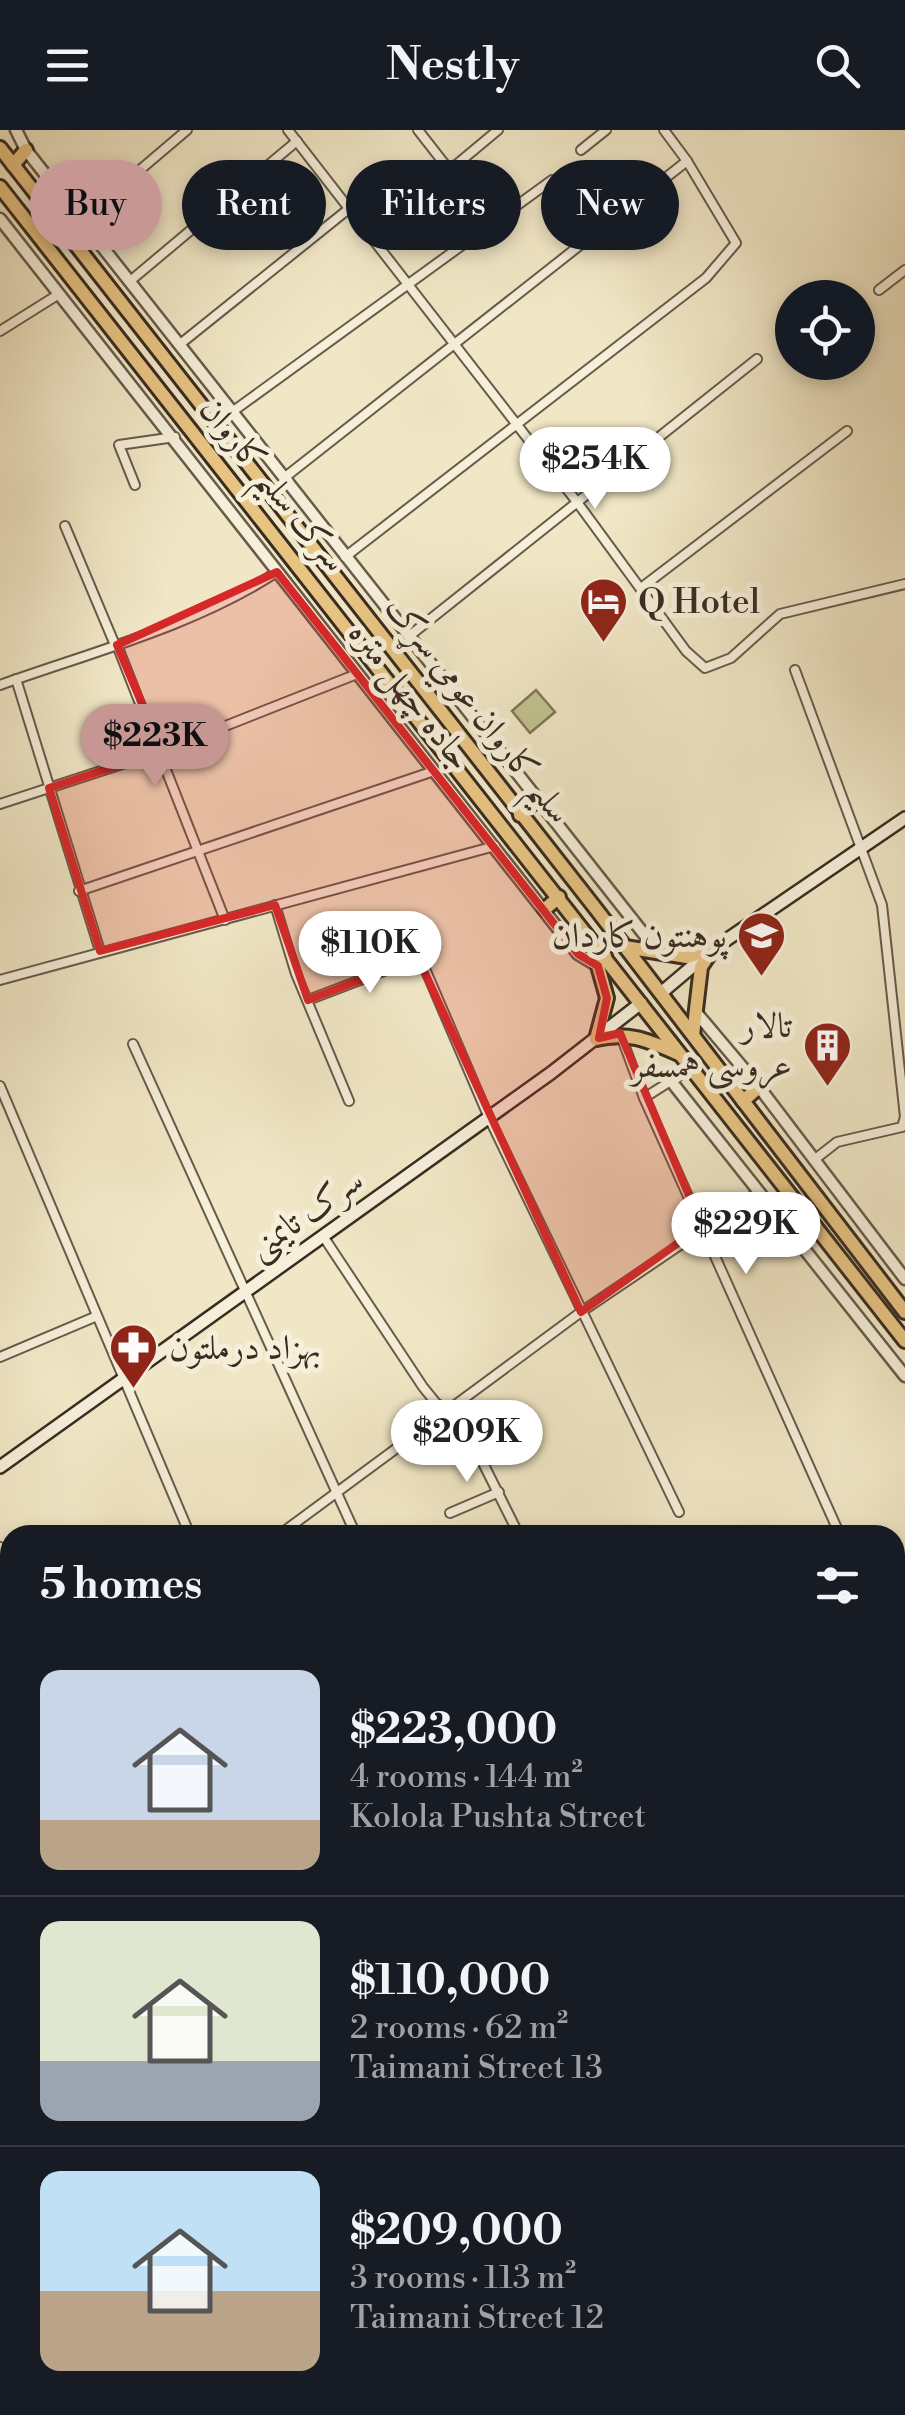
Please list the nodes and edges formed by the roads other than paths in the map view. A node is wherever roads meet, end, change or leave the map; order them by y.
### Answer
1 (16, 130) edge
2 (187, 130) edge
3 (288, 130) edge
4 (418, 130) edge
5 (498, 130) edge
6 (606, 130) edge
7 (664, 130) edge
8 (594, 133) edge
9 (297, 142) junction
10 (0, 148) edge
11 (26, 150) junction
12 (581, 150) dead end
13 (34, 160) edge
14 (152, 160) edge
15 (441, 160) edge
16 (463, 160) edge
17 (686, 160) junction
18 (13, 166) junction
19 (0, 187) edge
20 (541, 188) edge
21 (346, 201) edge
22 (346, 211) edge
23 (2, 227) edge
24 (104, 250) edge
25 (384, 250) edge
26 (905, 270) edge
27 (129, 282) junction
28 (408, 284) junction
29 (878, 290) dead end
30 (59, 294) junction
31 (0, 331) edge
32 (454, 345) junction
33 (179, 346) junction
34 (757, 360) dead end
35 (231, 412) junction
36 (518, 424) junction
37 (847, 431) dead end
38 (175, 436) junction
39 (284, 478) junction
40 (135, 485) dead end
41 (577, 502) junction
42 (65, 526) dead end
43 (345, 557) junction
44 (277, 572) junction
45 (905, 584) edge
46 (641, 588) junction
47 (357, 603) junction
48 (340, 616) junction
49 (408, 637) junction
50 (116, 645) junction
51 (796, 670) dead end
52 (357, 674) junction
53 (16, 679) junction
54 (0, 685) edge
55 (162, 751) junction
56 (434, 771) junction
57 (48, 788) junction
58 (536, 800) junction
59 (0, 804) edge
60 (520, 815) junction
61 (905, 818) edge
62 (495, 846) junction
63 (860, 852) junction
64 (197, 853) junction
65 (79, 891) junction
66 (559, 897) junction
67 (274, 905) junction
68 (545, 909) junction
69 (225, 920) junction
70 (408, 929) dead end
71 (625, 947) junction
72 (713, 950) junction
73 (100, 951) junction
74 (658, 952) junction
75 (418, 958) junction
76 (601, 961) junction
77 (0, 980) edge
78 (661, 993) junction
79 (308, 1000) junction
80 (641, 1003) junction
81 (694, 1010) junction
82 (620, 1033) junction
83 (693, 1036) junction
84 (596, 1039) junction
85 (720, 1040) junction
86 (133, 1044) dead end
87 (705, 1050) junction
88 (681, 1054) junction
89 (691, 1068) junction
90 (671, 1080) junction
91 (0, 1086) edge
92 (759, 1087) junction
93 (644, 1098) junction
94 (743, 1100) junction
95 (349, 1101) dead end
96 (903, 1103) edge
97 (488, 1118) junction
98 (814, 1160) junction
99 (756, 1193) junction
100 (702, 1226) junction
101 (324, 1236) junction
102 (905, 1279) edge
103 (243, 1291) junction
104 (581, 1312) junction
105 (905, 1312) edge
106 (97, 1316) junction
107 (905, 1341) edge
108 (0, 1358) edge
109 (905, 1376) edge
110 (124, 1381) junction
111 (448, 1414) junction
112 (0, 1467) edge
113 (336, 1492) junction
114 (499, 1492) junction
115 (679, 1512) dead end
116 (450, 1513) dead end
117 (186, 1525) edge
118 (292, 1525) edge
119 (351, 1525) edge
120 (514, 1525) edge
121 (836, 1525) edge

1 - 11 street, جاده چهل متره
2 - 14 street
3 - 9 street
4 - 15 street
5 - 16 street
6 - 8 street
7 - 17 street
8 - 12 street
9 - 21 street
9 - 27 street
10 - 18 main road, سلیم کاروان عومي سړک
11 - 13 street, جاده چهل متره
11 - 18 main road
17 - 32 street
17 - 36 street
18 - 47 main road, سلیم کاروان عومي سړک
19 - 48 main road, سرک سلیم کاروان
20 - 28 street
22 - 33 street
23 - 30 street, جاده چهل متره
24 - 27 street, جاده چهل متره
25 - 28 street
26 - 29 street
27 - 33 street, جاده چهل متره
28 - 32 street
28 - 35 street
30 - 31 street
30 - 38 street, جاده چهل متره
32 - 36 street
32 - 39 street
33 - 35 street, جاده چهل متره
34 - 41 street
35 - 39 street, جاده چهل متره
36 - 41 street
36 - 43 street
37 - 46 street
38 - 40 street
38 - 44 street, جاده چهل متره
39 - 43 street, جاده چهل متره
41 - 46 street
41 - 49 street
42 - 50 street
43 - 49 street, جاده چهل متره
44 - 50 street
44 - 52 street, جاده چهل متره
45 - 46 street
47 - 48 main road
47 - 60 main road, سلیم کاروان عومي سړک
48 - 66 main road, سرک سلیم کاروان
49 - 58 street, جاده چهل متره
50 - 53 street
50 - 55 street
51 - 63 street
52 - 55 street
52 - 56 street, جاده چهل متره
53 - 54 street
53 - 57 street
55 - 57 street
55 - 64 street
56 - 62 street, جاده چهل متره
56 - 64 street
57 - 59 street
57 - 65 street
58 - 60 main road
58 - 74 street, جاده چهل متره
60 - 71 main road, سلیم کاروان عومي سړک
61 - 63 main road
62 - 67 street
62 - 68 street, جاده چهل متره
63 - 72 main road
63 - 96 street
64 - 65 street
64 - 69 street
65 - 73 street
66 - 68 main road
66 - 76 main road, سرک سلیم کاروان
67 - 69 street
67 - 79 street
68 - 76 street, جاده چهل متره
69 - 73 street
70 - 75 street
71 - 74 main road
71 - 78 main road, سلیم کاروان عومي سړک
72 - 74 main road
72 - 78 main road
72 - 81 main road
73 - 77 street
75 - 79 street
75 - 97 street
76 - 80 main road, سرک سلیم کاروان
76 - 84 main road
78 - 83 main road, سلیم کاروان عومي سړک
79 - 95 street
80 - 84 main road, سرک تایمنی
80 - 88 main road, سرک سلیم کاروان
81 - 83 main road
81 - 85 street
82 - 84 main road
82 - 88 main road
82 - 93 street
83 - 87 main road, سلیم کاروان عومي سړک
84 - 97 main road, سرک تایمنی
85 - 87 main road
85 - 92 street
86 - 103 street
87 - 94 main road, سلیم کاروان عومي سړک
88 - 89 main road, سرک سلیم کاروان
89 - 90 street
89 - 107 main road, سرک سلیم کاروان
90 - 93 street
90 - 99 street
91 - 106 street
92 - 94 main road
92 - 98 street
93 - 100 street
94 - 105 main road, سلیم کاروان عومي سړک
96 - 98 street
97 - 101 main road, سرک تایمنی
97 - 104 street
98 - 102 street
99 - 100 street
99 - 109 street
100 - 104 street
100 - 121 street
101 - 103 main road, سرک تایمنی
101 - 111 street
103 - 110 main road, سرک تایمنی
103 - 113 street
104 - 111 street
104 - 115 street
106 - 108 street
106 - 110 street
110 - 112 main road, سرک تایمنی
110 - 117 street
111 - 113 street
111 - 114 street
113 - 118 street
113 - 119 street
114 - 116 street
114 - 120 street

